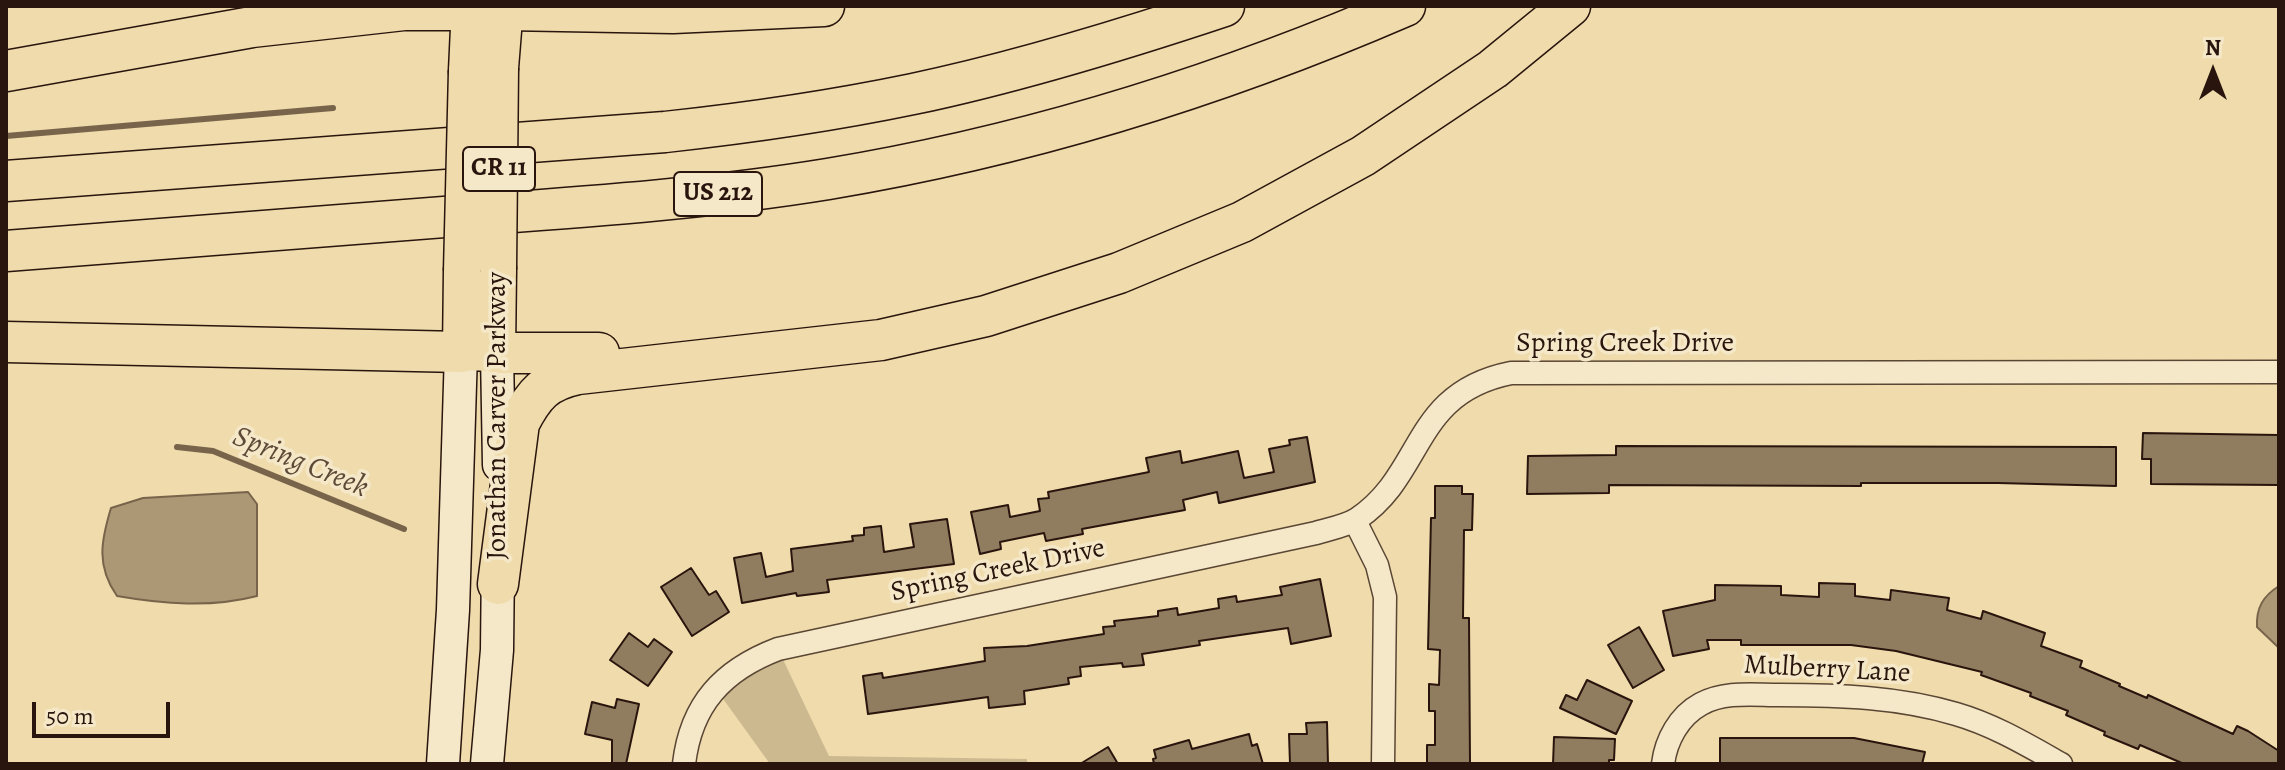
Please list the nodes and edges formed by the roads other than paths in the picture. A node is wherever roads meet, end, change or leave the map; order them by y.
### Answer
1 (824, 6) edge
2 (1224, 6) edge
3 (1405, 6) edge
4 (1570, 6) edge
5 (487, 8) edge
6 (483, 69) junction
7 (6, 71) edge
8 (6, 181) edge
9 (6, 251) edge
10 (6, 342) edge
11 (795, 350) junction
12 (479, 352) junction
13 (2279, 372) edge
14 (1355, 521) junction
15 (498, 584) junction
16 (443, 764) edge
17 (487, 764) edge
18 (684, 764) edge
19 (1383, 764) edge
20 (1663, 764) edge
21 (2061, 764) edge

1 - 5 highway
2 - 8 highway, US 212
3 - 9 highway, US 212
4 - 11 highway
5 - 6 main road, CR 11
5 - 7 highway
6 - 12 main road, Jonathan Carver Parkway / CR 11, bridge
6 - 12 main road, Jonathan Carver Parkway / CR 11, bridge
10 - 12 highway
11 - 12 highway
11 - 15 highway
12 - 15 main road, Jonathan Carver Parkway / CR 11
12 - 16 main road, Jonathan Carver Parkway / CR 11
13 - 14 street, Spring Creek Drive
14 - 18 street, Spring Creek Drive
14 - 19 street
15 - 17 main road, Jonathan Carver Parkway / CR 11
20 - 21 street, Mulberry Lane

